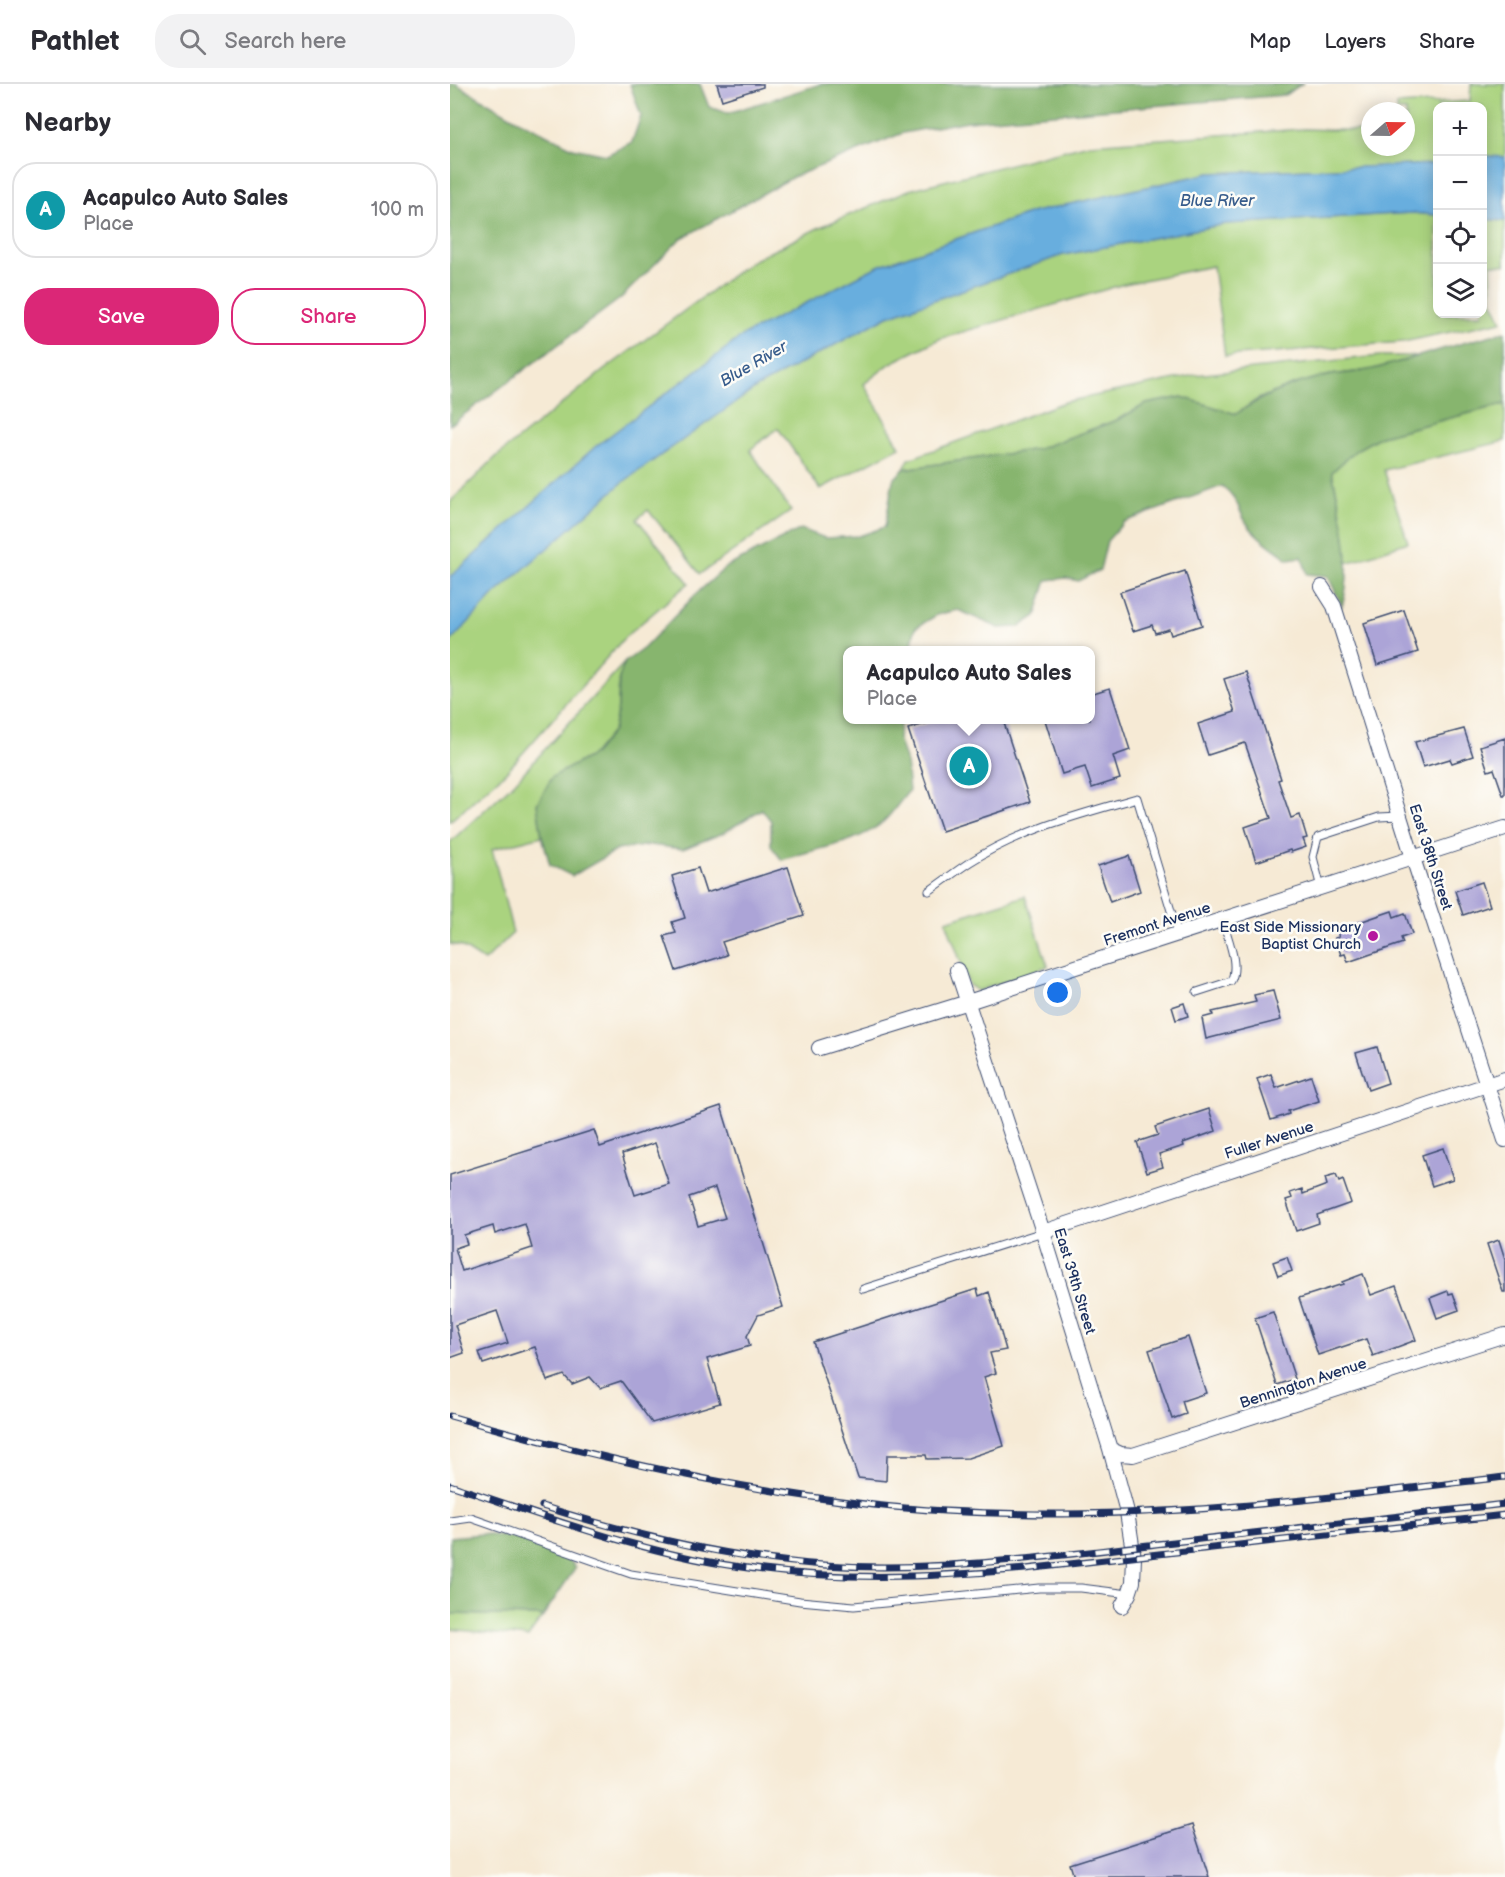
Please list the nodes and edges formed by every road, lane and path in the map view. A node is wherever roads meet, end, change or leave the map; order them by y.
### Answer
1 (1322, 587) dead end
2 (1400, 816) junction
3 (1505, 828) edge
4 (1413, 858) junction
5 (1321, 888) junction
6 (929, 891) dead end
7 (1223, 920) junction
8 (1179, 934) junction
9 (957, 970) dead end
10 (1197, 992) dead end
11 (968, 1002) junction
12 (819, 1048) dead end
13 (1505, 1079) edge
14 (1487, 1085) junction
15 (1505, 1140) edge
16 (1043, 1232) junction
17 (863, 1289) dead end
18 (1505, 1335) edge
19 (1110, 1449) junction
20 (450, 1521) edge
21 (1126, 1600) joint

1 - 2 street, East 38th Street
2 - 4 street, East 38th Street
2 - 5 lane
3 - 4 street, Fremont Avenue
4 - 5 street, Fremont Avenue
4 - 14 street, East 38th Street
5 - 7 street, Fremont Avenue
6 - 8 lane
7 - 8 street, Fremont Avenue
7 - 10 lane
8 - 11 street, Fremont Avenue
9 - 11 street, East 39th Street
11 - 12 street, Fremont Avenue
11 - 16 street, East 39th Street
13 - 14 street, Fuller Avenue
14 - 15 street, East 38th Street
14 - 16 street, Fuller Avenue
16 - 17 lane
16 - 19 street, East 39th Street
18 - 19 street, Bennington Avenue
19 - 21 street, East 39th Street
20 - 21 lane

